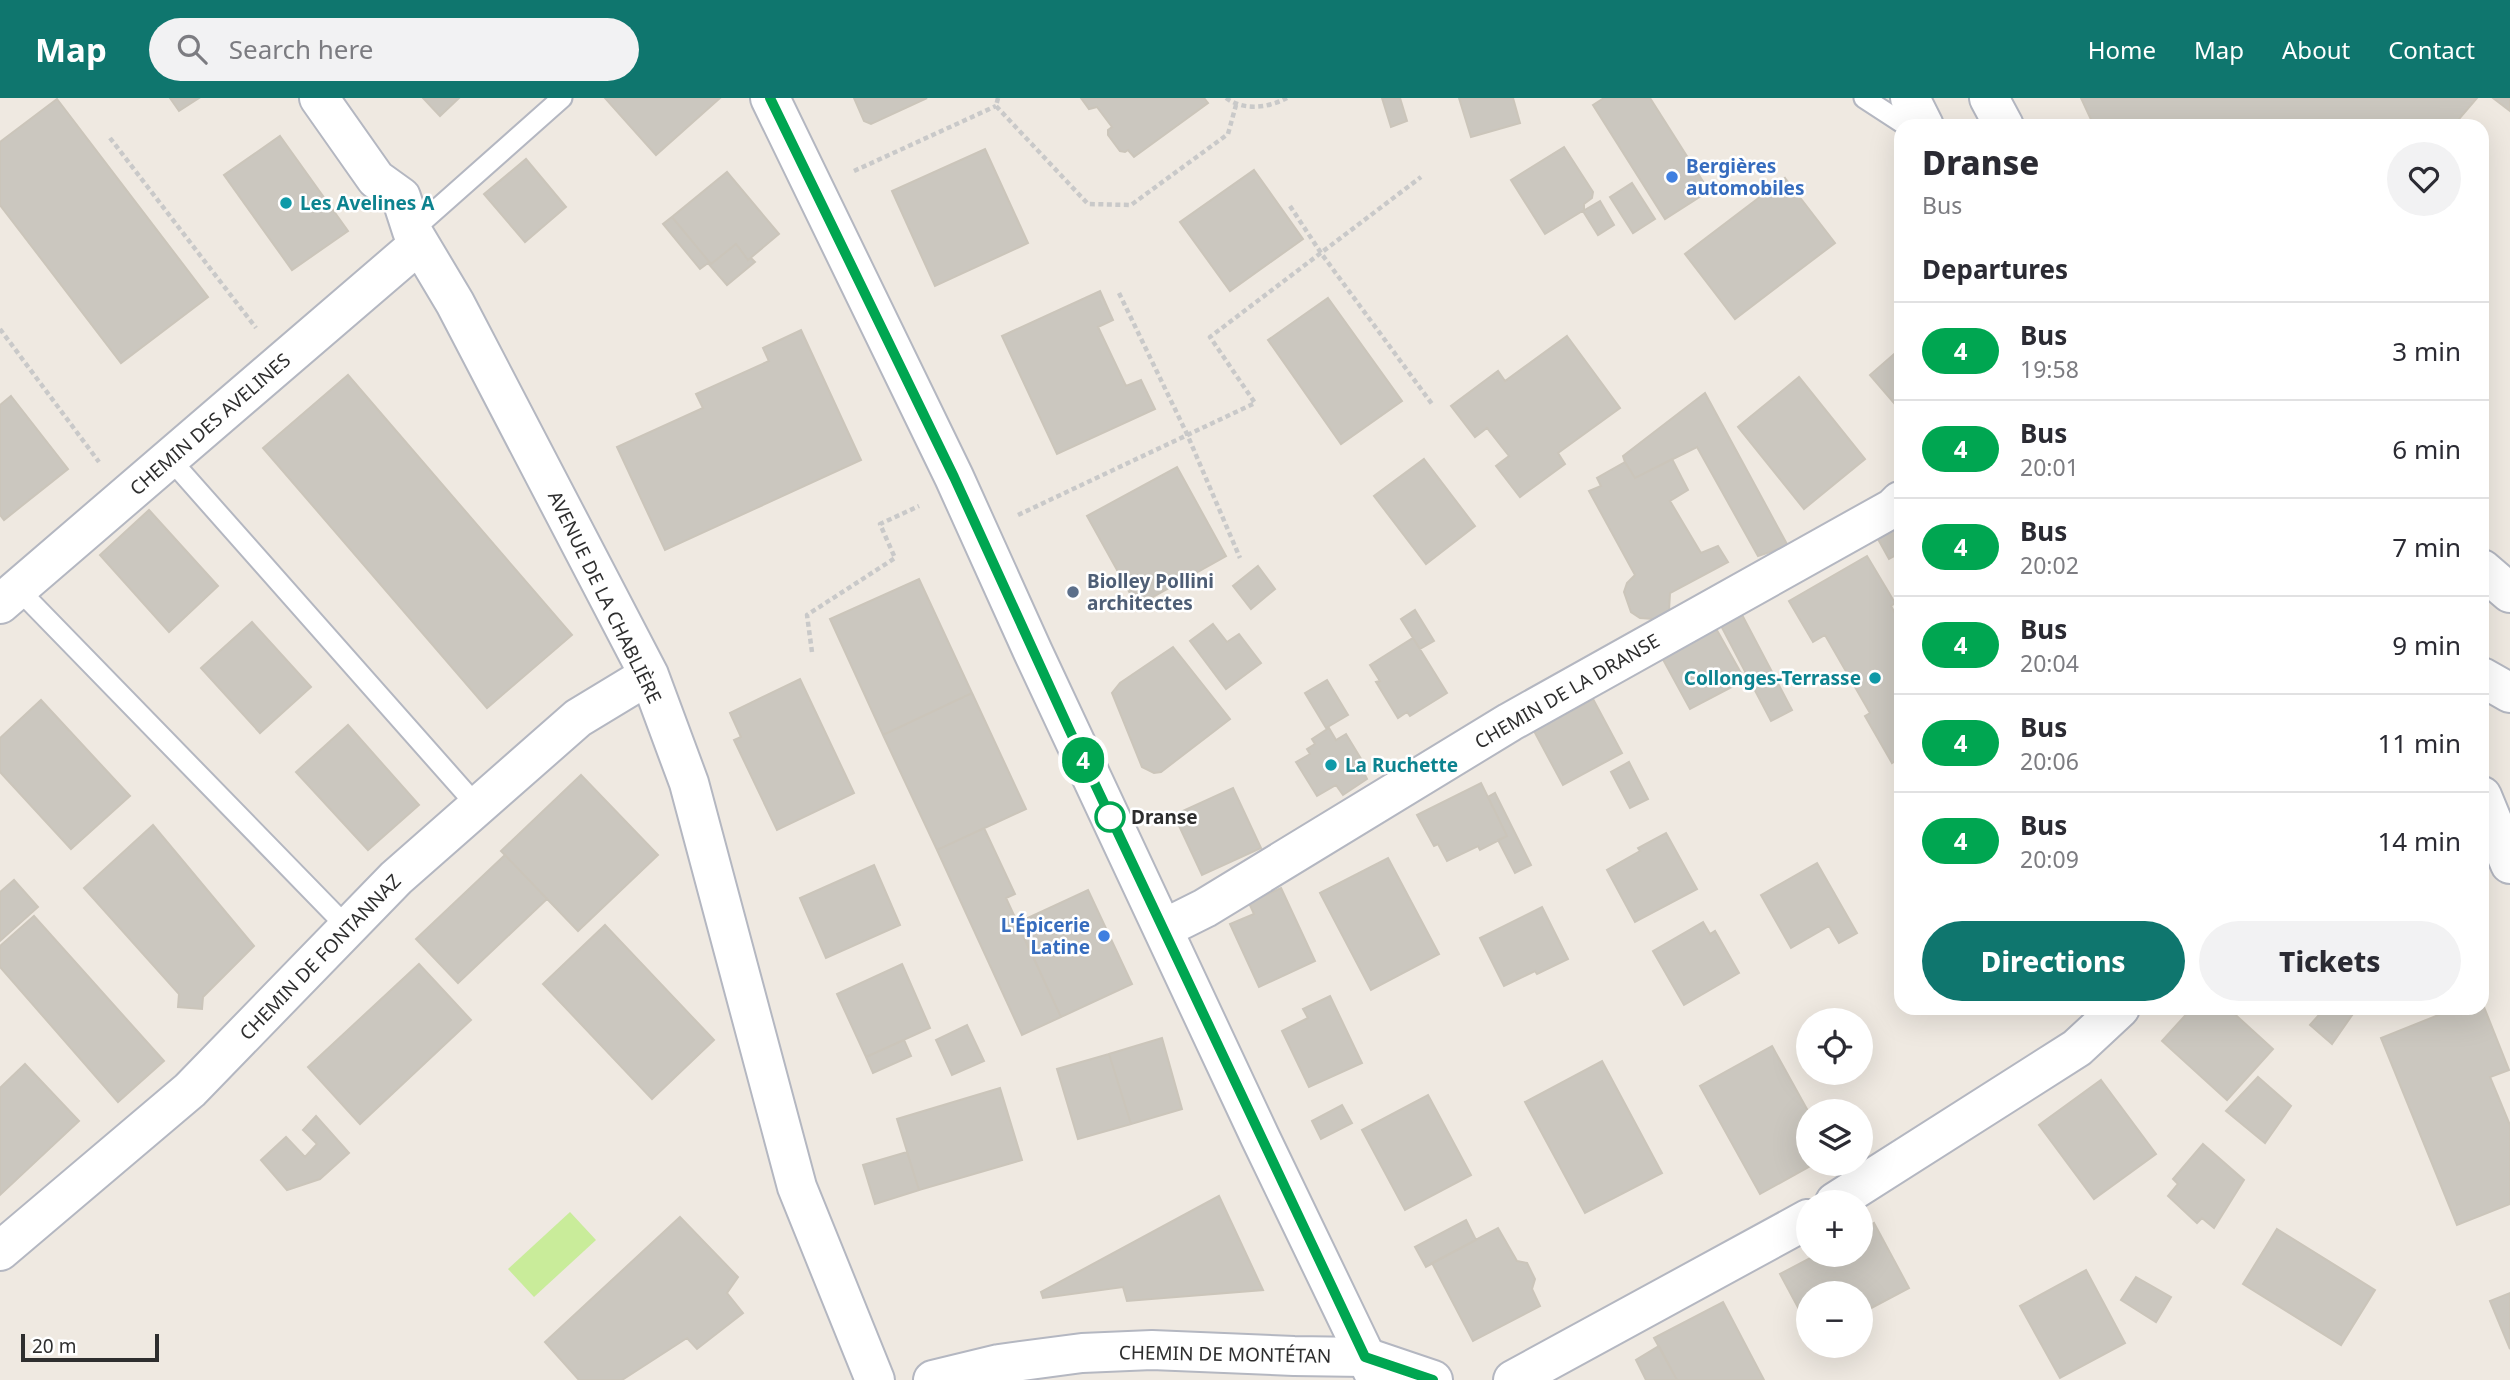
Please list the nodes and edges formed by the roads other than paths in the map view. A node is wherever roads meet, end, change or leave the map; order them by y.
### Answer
1 (319, 98) edge
2 (562, 98) edge
3 (770, 98) edge
4 (1864, 98) edge
5 (1910, 98) edge
6 (1989, 98) edge
7 (1896, 119) edge
8 (1920, 119) edge
9 (2000, 119) edge
10 (416, 238) junction
11 (170, 459) junction
12 (1894, 507) edge
13 (2489, 575) edge
14 (2510, 593) edge
15 (9, 596) edge
16 (2489, 668) edge
17 (2510, 673) edge
18 (649, 676) junction
19 (2489, 681) edge
20 (2510, 693) edge
21 (478, 807) junction
22 (2489, 813) edge
23 (2510, 864) edge
24 (348, 928) junction
25 (1163, 929) junction
26 (2112, 1015) edge
27 (1854, 1190) edge
28 (1796, 1226) edge
29 (0, 1251) edge
30 (1371, 1369) edge
31 (876, 1380) edge
32 (933, 1380) edge
33 (1433, 1380) edge
34 (1513, 1380) edge

1 - 10 street, AVENUE DE LA CHABLIÈRE
2 - 10 lane
3 - 25 street
4 - 7 lane
5 - 8 street
6 - 9 street
10 - 11 street, CHEMIN DES AVELINES
10 - 18 street, AVENUE DE LA CHABLIÈRE
11 - 15 street, CHEMIN DES AVELINES
11 - 21 lane
12 - 25 street, CHEMIN DE LA DRANSE
13 - 14 street
15 - 24 lane
16 - 17 street
18 - 21 street, CHEMIN DE FONTANNAZ
18 - 31 street, AVENUE DE LA CHABLIÈRE
19 - 20 street
21 - 24 street, CHEMIN DE FONTANNAZ
22 - 23 street
24 - 29 street, CHEMIN DE FONTANNAZ
25 - 30 street
26 - 27 street
28 - 34 street
30 - 32 street, CHEMIN DE MONTÉTAN
30 - 33 street, CHEMIN DE MONTÉTAN

